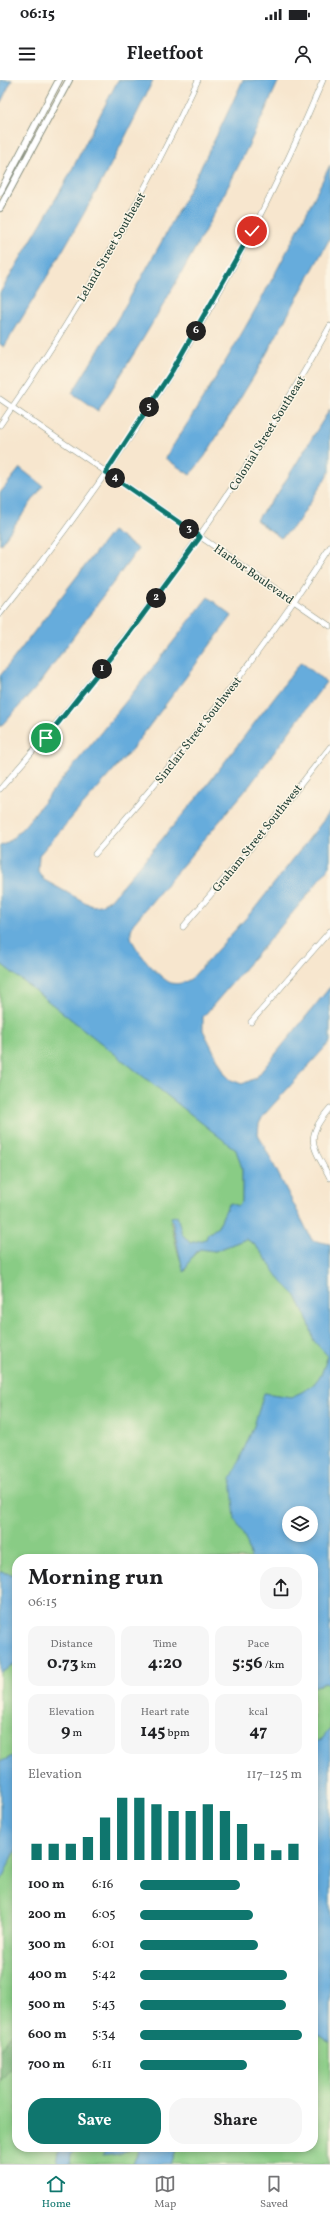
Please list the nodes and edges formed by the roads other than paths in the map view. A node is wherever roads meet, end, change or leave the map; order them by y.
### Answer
1 (60, 80) edge
2 (69, 80) edge
3 (198, 80) edge
4 (323, 80) edge
5 (47, 105) junction
6 (55, 109) junction
7 (0, 192) edge
8 (0, 208) edge
9 (330, 326) edge
10 (0, 399) edge
11 (12, 407) junction
12 (0, 425) edge
13 (106, 472) junction
14 (200, 537) junction
15 (330, 547) edge
16 (294, 601) junction
17 (0, 614) edge
18 (330, 626) edge
19 (330, 747) edge
20 (0, 789) edge
21 (95, 854) dead end
22 (182, 927) dead end
23 (330, 931) edge
24 (251, 1022) dead end
25 (330, 1108) edge
26 (330, 1178) edge

1 - 5 street
2 - 6 street
3 - 11 street, Leland Street Southeast
4 - 13 street
5 - 6 street
5 - 7 street
6 - 8 street
9 - 14 street, Colonial Street Southeast
10 - 11 street, Harbor Boulevard
11 - 12 street, Leland Street Southeast
11 - 13 street, Harbor Boulevard
13 - 14 street, Harbor Boulevard
13 - 17 street
14 - 16 street, Harbor Boulevard
14 - 20 street, Colonial Street Southeast
15 - 16 street, Sinclair Street Southwest
16 - 18 street, Harbor Boulevard
16 - 21 street, Sinclair Street Southwest
19 - 22 street, Graham Street Southwest
23 - 24 street
25 - 26 street

